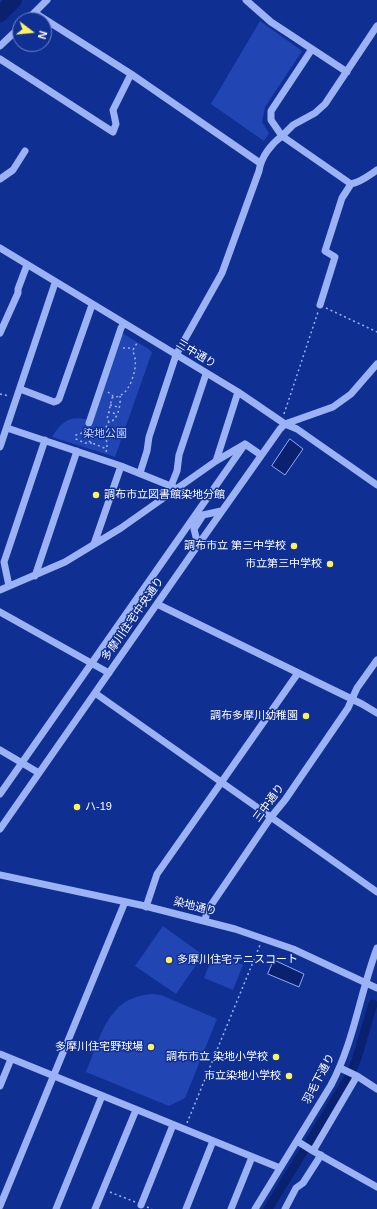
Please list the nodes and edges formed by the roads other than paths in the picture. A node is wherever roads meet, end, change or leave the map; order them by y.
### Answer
1 (47, 0) edge
2 (246, 0) edge
3 (36, 12) edge
4 (52, 24) edge
5 (377, 26) edge
6 (12, 35) edge
7 (0, 46) edge
8 (312, 49) junction
9 (0, 59) edge
10 (347, 72) junction
11 (131, 74) junction
12 (282, 136) junction
13 (26, 151) dead end
14 (260, 163) junction
15 (377, 170) edge
16 (1, 176) edge
17 (351, 184) junction
18 (0, 248) edge
19 (27, 265) junction
20 (55, 282) junction
21 (92, 304) junction
22 (320, 305) road end
23 (124, 323) junction
24 (0, 333) edge
25 (176, 355) junction
26 (377, 364) edge
27 (206, 374) junction
28 (20, 389) junction
29 (238, 392) junction
30 (89, 422) dead end
31 (283, 422) junction
32 (7, 428) junction
33 (45, 440) junction
34 (245, 444) junction
35 (0, 447) edge
36 (77, 451) junction
37 (261, 455) junction
38 (216, 461) junction
39 (121, 466) junction
40 (140, 473) junction
41 (377, 485) edge
42 (174, 488) junction
43 (221, 511) junction
44 (94, 544) junction
45 (198, 545) junction
46 (35, 576) junction
47 (9, 586) junction
48 (0, 590) edge
49 (157, 604) junction
50 (0, 612) edge
51 (377, 660) edge
52 (91, 663) junction
53 (109, 673) junction
54 (298, 673) junction
55 (95, 693) junction
56 (352, 699) junction
57 (377, 713) edge
58 (0, 750) edge
59 (22, 762) junction
60 (40, 773) junction
61 (221, 782) junction
62 (0, 794) edge
63 (271, 817) junction
64 (0, 829) edge
65 (0, 875) edge
66 (377, 892) edge
67 (125, 902) junction
68 (146, 907) junction
69 (205, 921) junction
70 (377, 948) edge
71 (365, 982) junction
72 (377, 988) edge
73 (0, 1054) edge
74 (11, 1059) junction
75 (340, 1068) junction
76 (53, 1076) junction
77 (356, 1076) junction
78 (0, 1086) edge
79 (377, 1089) edge
80 (102, 1096) junction
81 (136, 1110) junction
82 (173, 1125) junction
83 (213, 1141) junction
84 (297, 1141) junction
85 (310, 1149) junction
86 (321, 1155) junction
87 (252, 1157) junction
88 (280, 1168) junction
89 (377, 1187) edge
90 (141, 1205) road end
91 (0, 1206) edge
92 (56, 1209) edge
93 (95, 1209) edge
94 (186, 1209) edge
95 (231, 1209) edge
96 (255, 1209) edge
97 (285, 1209) edge

1 - 3 street
2 - 8 street
4 - 11 street
5 - 10 street
6 - 7 street
8 - 10 street
8 - 12 street
9 - 11 street
10 - 12 street
11 - 14 street
12 - 14 street
12 - 17 street
13 - 16 street
14 - 25 street
15 - 17 street
17 - 22 street
18 - 19 street, 三中通り
19 - 20 street, 三中通り
19 - 24 street
20 - 21 street, 三中通り
20 - 28 street
21 - 23 street, 三中通り
21 - 28 street
23 - 25 street, 三中通り
23 - 30 street
25 - 27 street, 三中通り
25 - 40 street
26 - 31 street
27 - 29 street, 三中通り
27 - 42 street
28 - 32 street
29 - 31 street, 三中通り
29 - 38 street
31 - 37 street, 多摩川住宅中央通り
31 - 41 street, 三中通り
32 - 33 street
32 - 35 street
33 - 36 street
33 - 47 street
34 - 37 street
34 - 38 street
34 - 52 street
36 - 39 street
36 - 46 street
37 - 43 street, 多摩川住宅中央通り
38 - 42 street
39 - 40 street
39 - 44 street
40 - 42 street
42 - 44 street
43 - 45 street, 多摩川住宅中央通り
43 - 45 street
44 - 46 street
45 - 49 street, 多摩川住宅中央通り
46 - 47 street
47 - 48 street
49 - 53 street, 多摩川住宅中央通り
49 - 54 street
50 - 52 street
51 - 56 street, 三中通り
52 - 53 street
52 - 59 street
53 - 55 street, 多摩川住宅中央通り
54 - 56 street
54 - 61 street
55 - 60 street, 多摩川住宅中央通り
55 - 61 street
56 - 57 street
56 - 63 street, 三中通り
58 - 59 street
59 - 60 street
59 - 62 street
60 - 64 street, 多摩川住宅中央通り
61 - 63 street
61 - 68 street
63 - 66 street
63 - 69 street, 三中通り
65 - 67 street, 染地通り
67 - 68 street, 染地通り
67 - 76 street
68 - 69 street, 染地通り
69 - 71 street, 染地通り
70 - 71 street, 羽毛下通り
71 - 72 street, 染地通り
71 - 75 street, 羽毛下通り
73 - 74 street
74 - 76 street
74 - 78 street
75 - 77 street
75 - 84 street, 羽毛下通り
76 - 80 street
76 - 91 street
77 - 79 street
77 - 85 street
80 - 81 street
80 - 92 street
81 - 82 street
81 - 93 street
82 - 83 street
82 - 90 street
83 - 87 street
83 - 94 street
84 - 85 street
84 - 88 street, 羽毛下通り
85 - 86 street
86 - 89 street
86 - 97 street
87 - 88 street
87 - 95 street
88 - 96 street, 羽毛下通り

